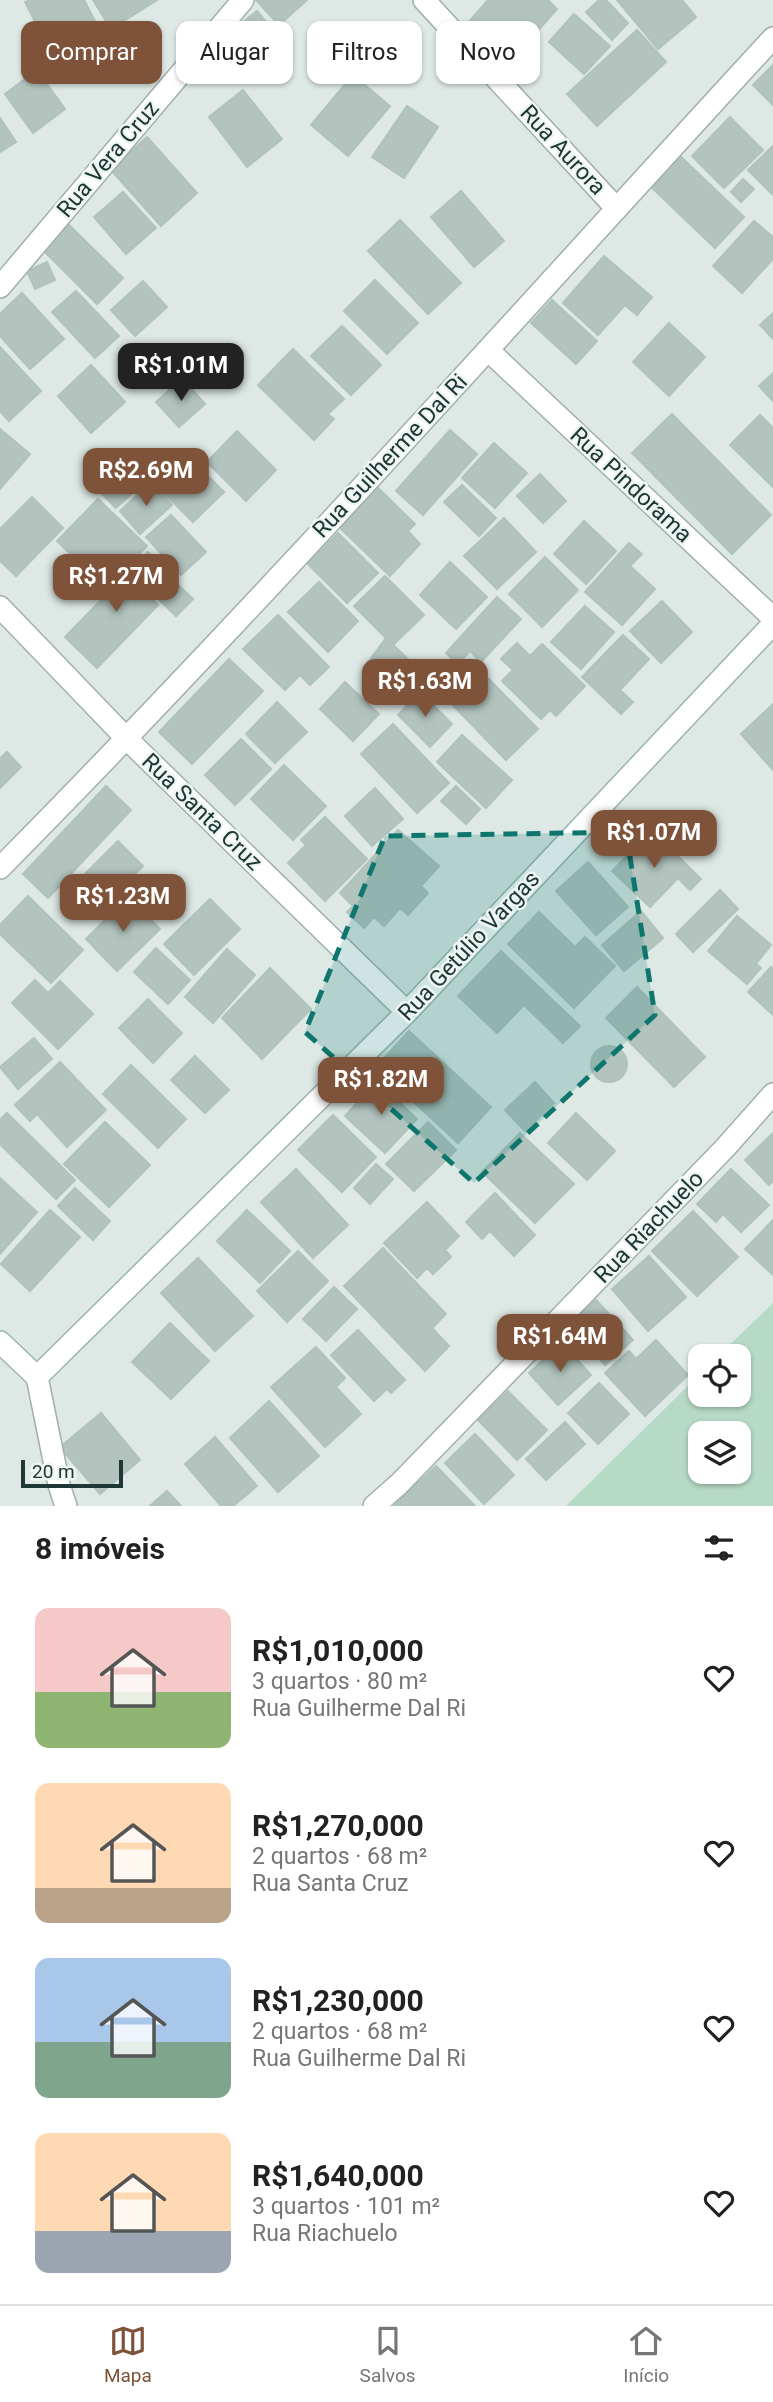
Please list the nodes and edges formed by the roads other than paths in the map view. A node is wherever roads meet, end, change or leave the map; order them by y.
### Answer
1 (243, 0) edge
2 (424, 0) edge
3 (773, 38) edge
4 (616, 208) junction
5 (0, 287) edge
6 (489, 351) junction
7 (0, 607) edge
8 (773, 618) edge
9 (773, 624) edge
10 (127, 739) junction
11 (0, 868) edge
12 (407, 1012) junction
13 (773, 1094) edge
14 (0, 1342) edge
15 (37, 1377) junction
16 (66, 1506) edge
17 (374, 1506) edge

1 - 5 street, Rua Vera Cruz
2 - 4 street, Rua Aurora
3 - 4 street, Rua Guilherme Dal Ri
4 - 6 street, Rua Guilherme Dal Ri
6 - 8 street, Rua Pindorama
6 - 10 street, Rua Guilherme Dal Ri
7 - 10 street, Rua Santa Cruz
9 - 12 street, Rua Getúlio Vargas
10 - 11 street, Rua Guilherme Dal Ri
10 - 12 street, Rua Santa Cruz
12 - 15 street, Rua Getúlio Vargas
13 - 17 street, Rua Riachuelo
14 - 15 street
15 - 16 street

